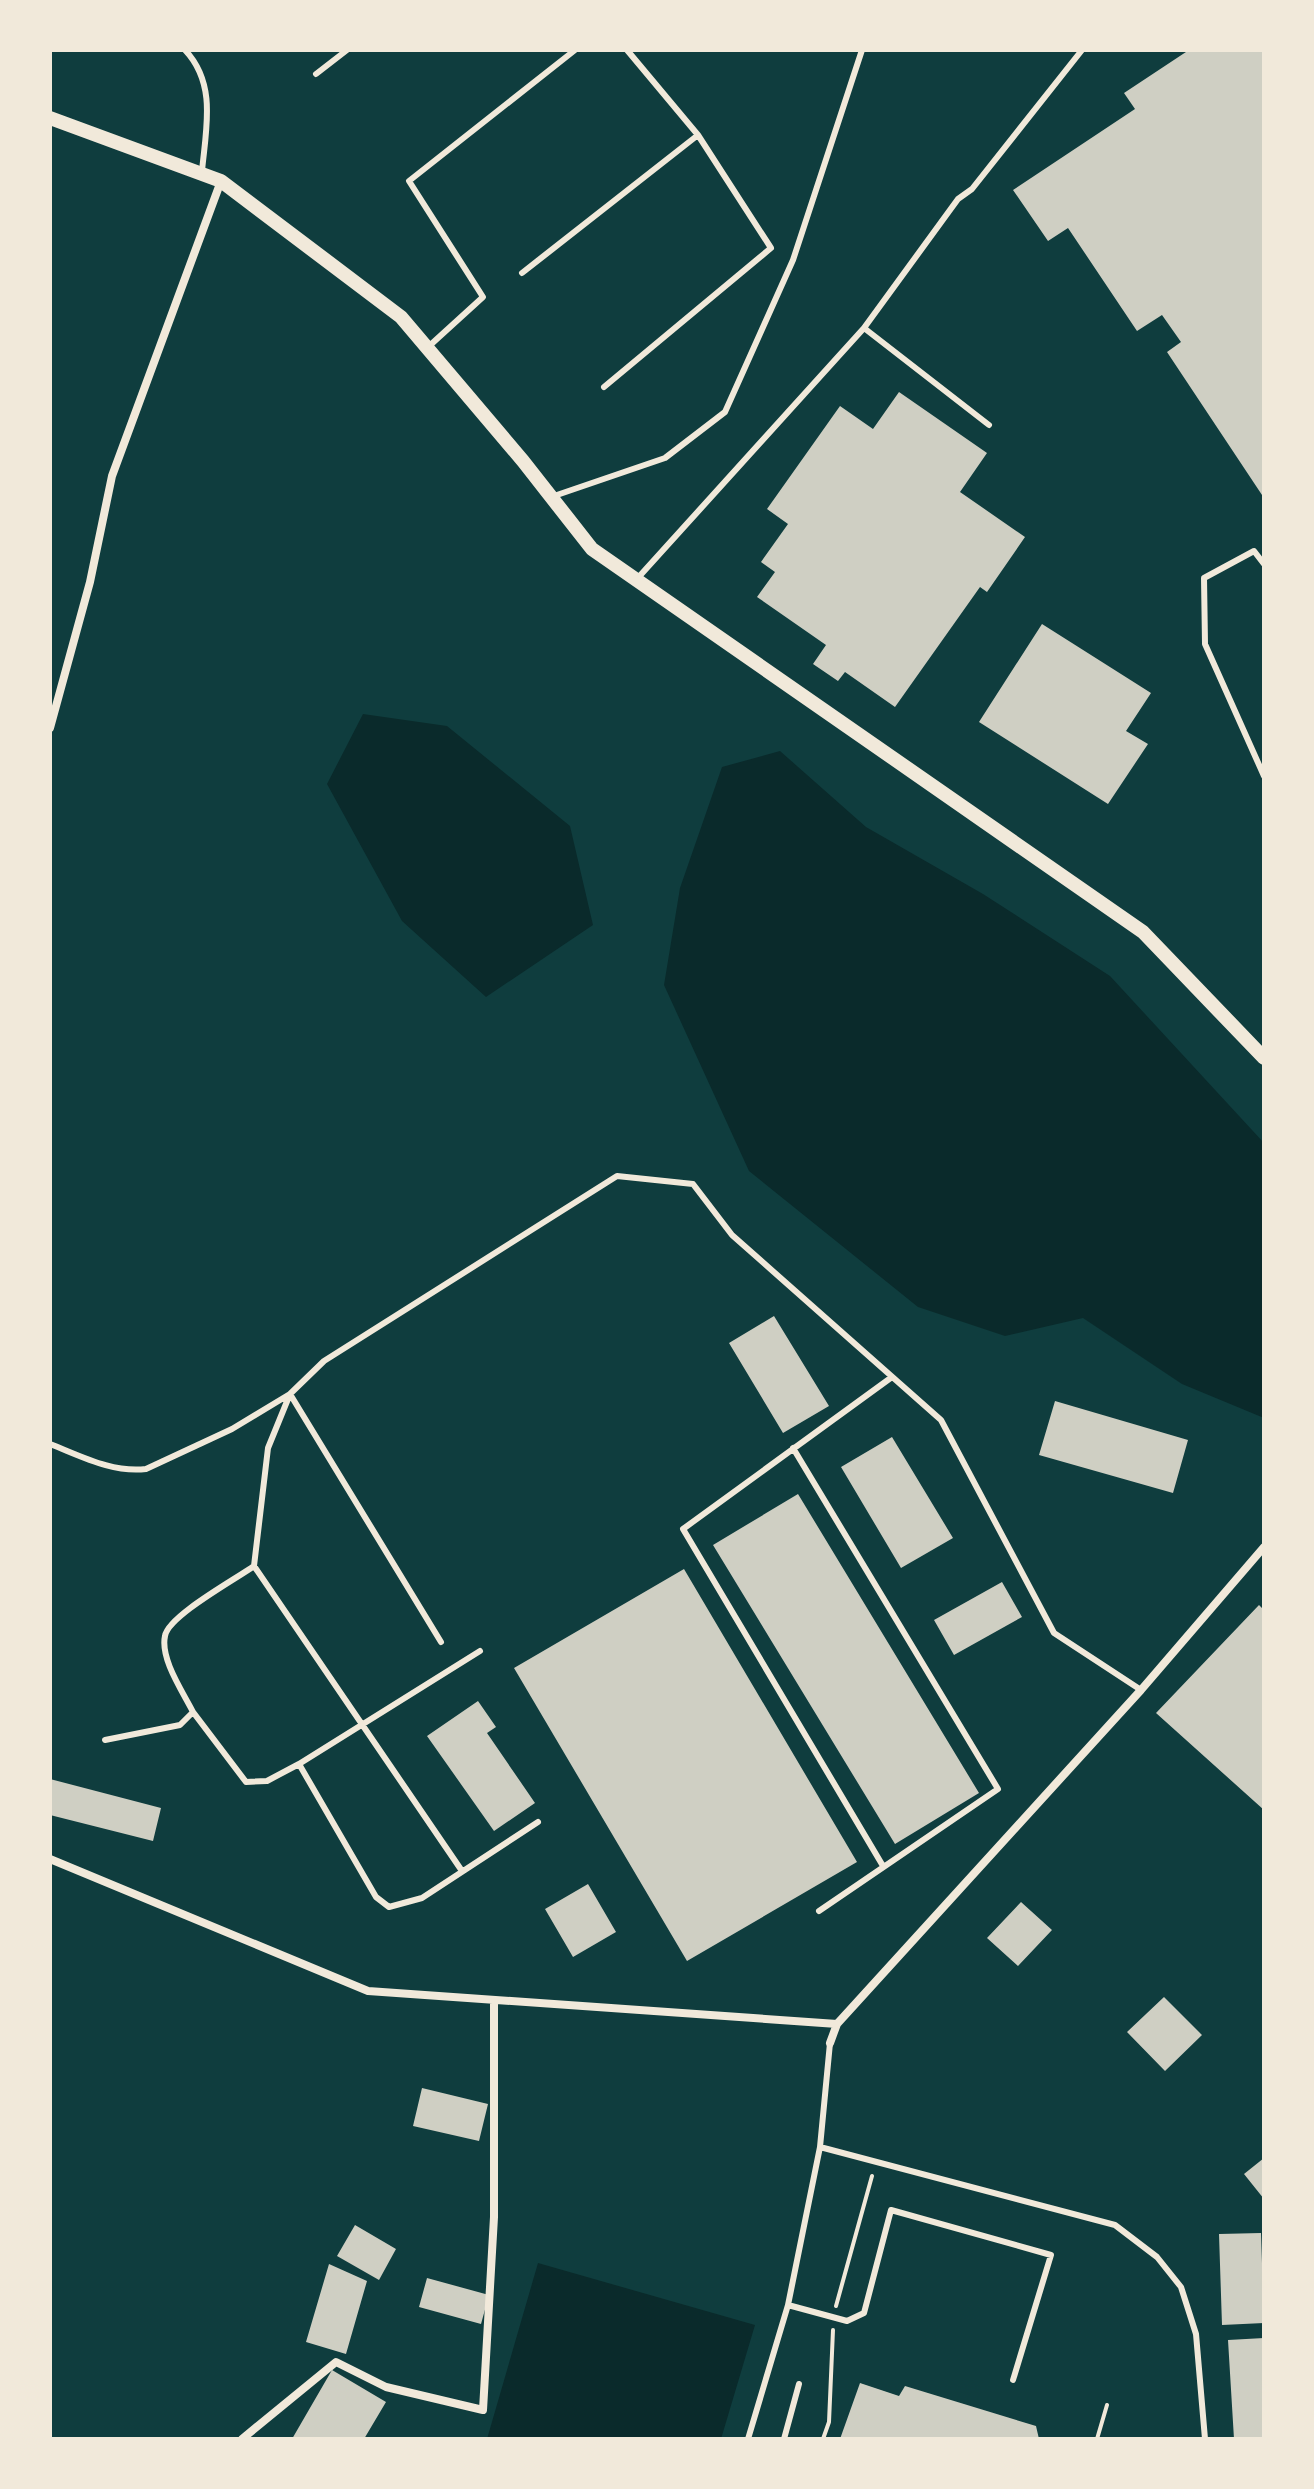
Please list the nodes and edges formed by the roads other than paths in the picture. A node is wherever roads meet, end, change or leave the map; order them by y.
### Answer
1 (185, 50) edge
2 (347, 50) edge
3 (575, 50) edge
4 (627, 50) edge
5 (862, 50) edge
6 (1082, 50) edge
7 (316, 74) dead end
8 (50, 118) edge
9 (698, 135) junction
10 (202, 173) junction
11 (221, 181) junction
12 (522, 273) dead end
13 (864, 328) junction
14 (427, 348) junction
15 (604, 387) dead end
16 (989, 425) dead end
17 (551, 497) junction
18 (1264, 564) edge
19 (636, 580) junction
20 (50, 728) edge
21 (1264, 776) edge
22 (1264, 1058) edge
23 (892, 1377) junction
24 (290, 1394) junction
25 (50, 1444) edge
26 (793, 1448) junction
27 (1264, 1547) edge
28 (254, 1566) junction
29 (441, 1642) dead end
30 (480, 1651) dead end
31 (1141, 1690) junction
32 (193, 1712) junction
33 (361, 1725) junction
34 (105, 1740) dead end
35 (299, 1764) junction
36 (538, 1822) dead end
37 (50, 1859) edge
38 (883, 1866) junction
39 (462, 1871) junction
40 (819, 1911) dead end
41 (494, 2002) junction
42 (837, 2024) junction
43 (830, 2043) joint
44 (820, 2147) junction
45 (788, 2305) junction
46 (1013, 2380) dead end
47 (799, 2384) dead end
48 (242, 2439) edge
49 (748, 2439) edge
50 (784, 2439) edge
51 (1205, 2439) edge

1 - 10 lane
2 - 7 lane
3 - 14 lane
4 - 9 lane
5 - 17 lane
6 - 13 lane
8 - 10 street
9 - 12 lane
9 - 15 lane
10 - 11 street
11 - 14 street
11 - 20 street
13 - 16 lane
13 - 19 lane
14 - 17 street
17 - 19 street
18 - 21 lane
19 - 22 street
23 - 24 lane
23 - 26 lane
23 - 31 lane
24 - 25 lane
24 - 28 lane
24 - 29 lane
26 - 38 lane
26 - 38 lane
27 - 31 street
28 - 32 lane
28 - 33 lane
30 - 33 lane
31 - 42 street
32 - 34 lane
32 - 35 lane
33 - 35 lane
33 - 39 lane
35 - 39 lane
36 - 39 lane
37 - 41 street
38 - 40 lane
41 - 42 street
41 - 48 street
42 - 43 street
43 - 44 lane
44 - 45 lane
44 - 51 lane
45 - 46 lane
45 - 49 lane
47 - 50 lane

